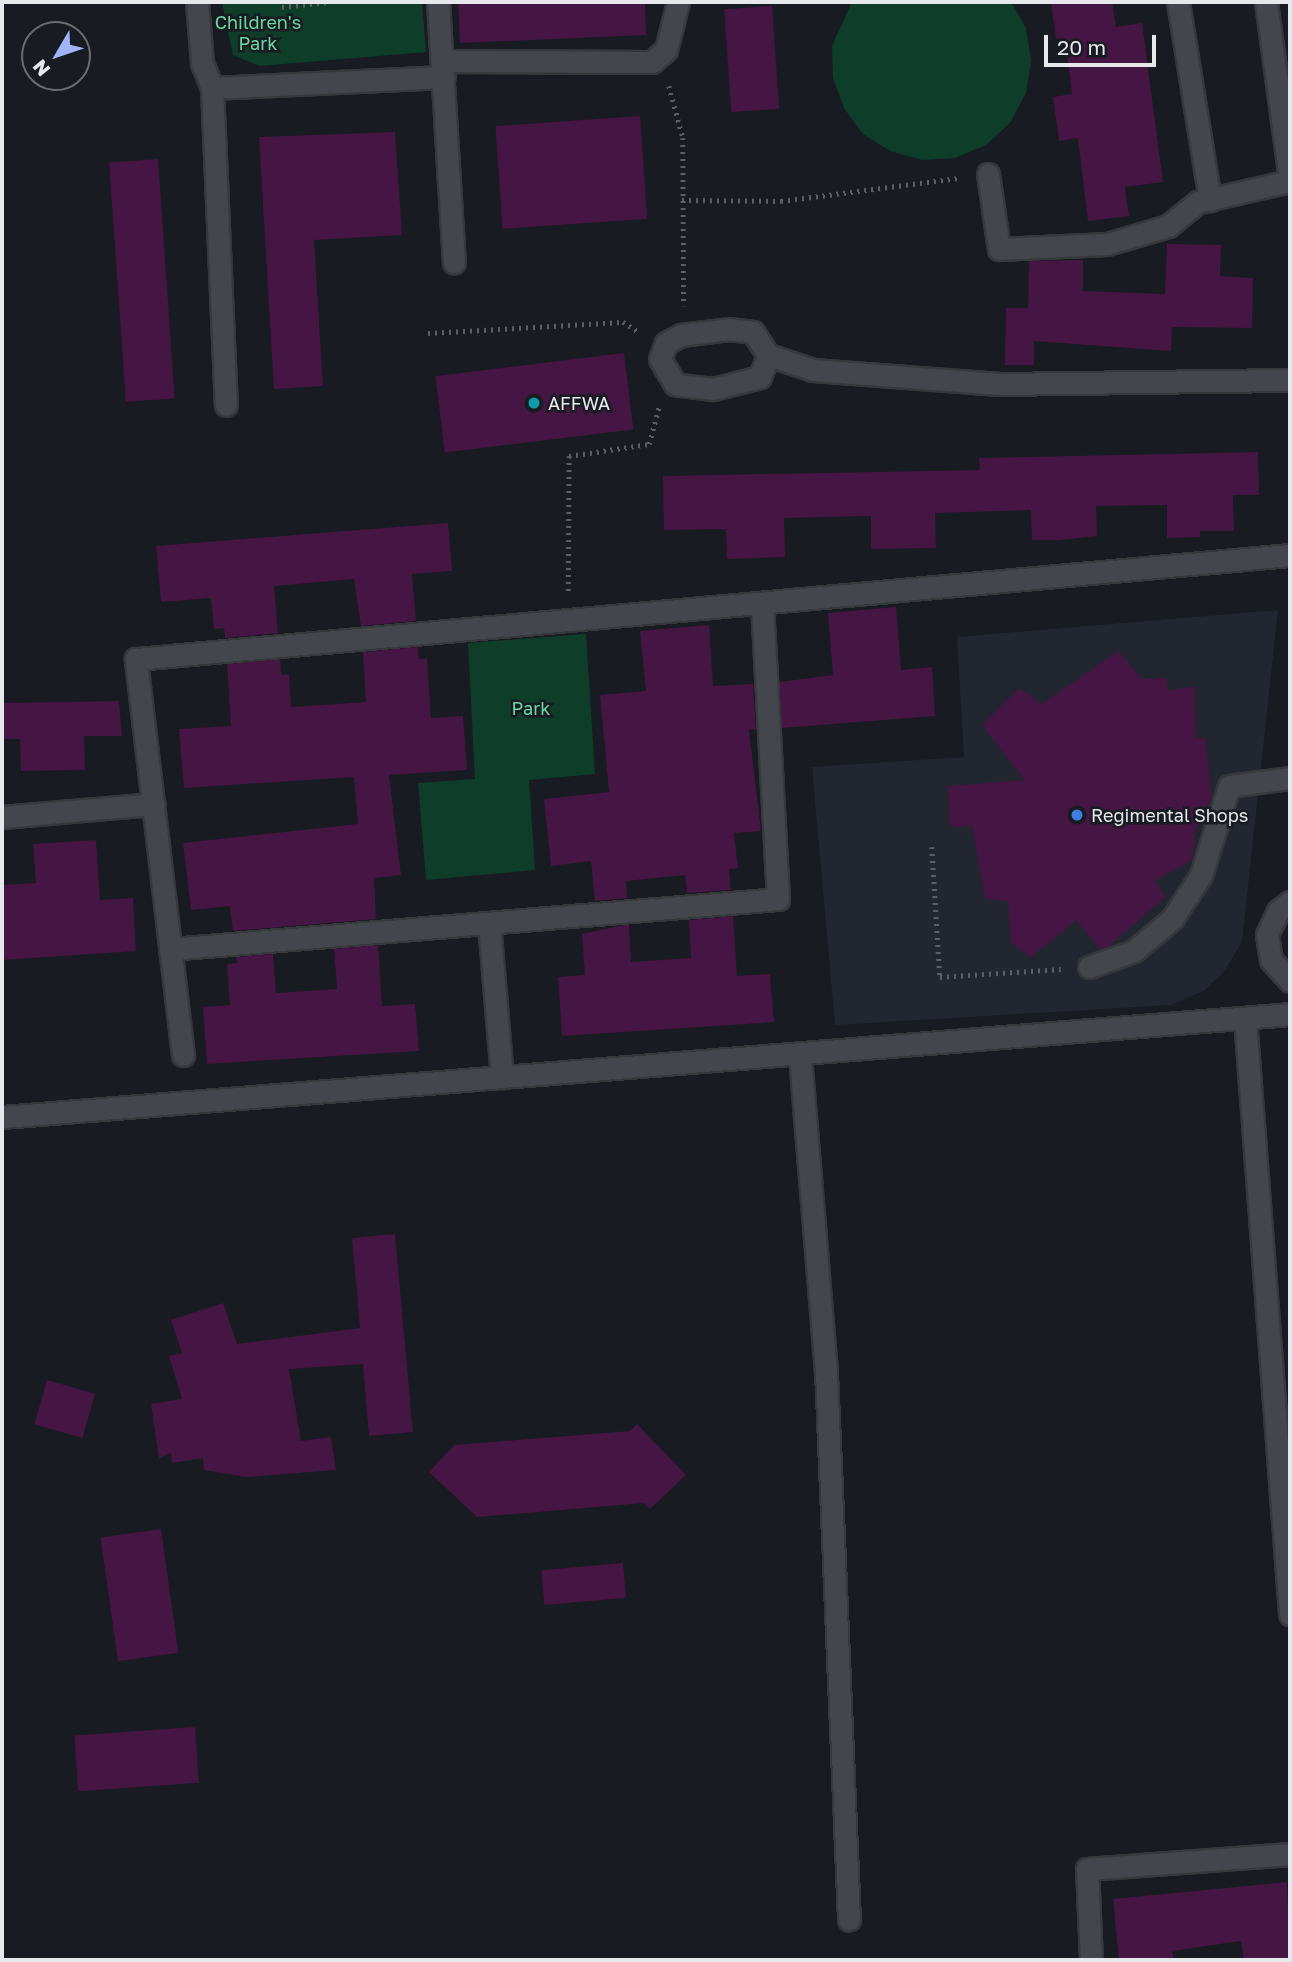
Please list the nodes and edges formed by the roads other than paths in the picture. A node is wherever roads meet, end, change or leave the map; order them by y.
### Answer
1 (197, 2) edge
2 (438, 2) edge
3 (677, 2) edge
4 (1178, 2) edge
5 (1266, 2) edge
6 (443, 69) junction
7 (212, 88) junction
8 (1286, 95) edge
9 (988, 174) road end
10 (1290, 181) edge
11 (1210, 200) junction
12 (454, 263) dead end
13 (768, 355) junction
14 (1290, 380) edge
15 (226, 405) dead end
16 (1290, 555) edge
17 (762, 607) junction
18 (1290, 778) edge
19 (153, 804) junction
20 (2, 817) edge
21 (1290, 902) edge
22 (489, 923) junction
23 (170, 949) junction
24 (1090, 967) road end
25 (1290, 981) edge
26 (1290, 996) edge
27 (1290, 1014) edge
28 (1236, 1019) junction
29 (183, 1055) dead end
30 (800, 1056) junction
31 (502, 1077) junction
32 (2, 1117) edge
33 (1290, 1614) edge
34 (1290, 1854) edge
35 (849, 1920) dead end
36 (1091, 1960) edge

1 - 7 street
2 - 6 street
3 - 6 street
4 - 11 street
5 - 8 street
6 - 7 street
6 - 12 street
7 - 15 street
8 - 10 street
9 - 11 street
10 - 11 street
13 - 13 street
13 - 14 street
16 - 17 street
17 - 19 street
17 - 22 street
18 - 24 street
19 - 20 street
19 - 23 street
21 - 25 street
22 - 23 street
22 - 31 street
23 - 29 street
26 - 28 street
27 - 28 street
28 - 30 street
28 - 33 street
30 - 31 street
30 - 35 street
31 - 32 street
34 - 36 street

